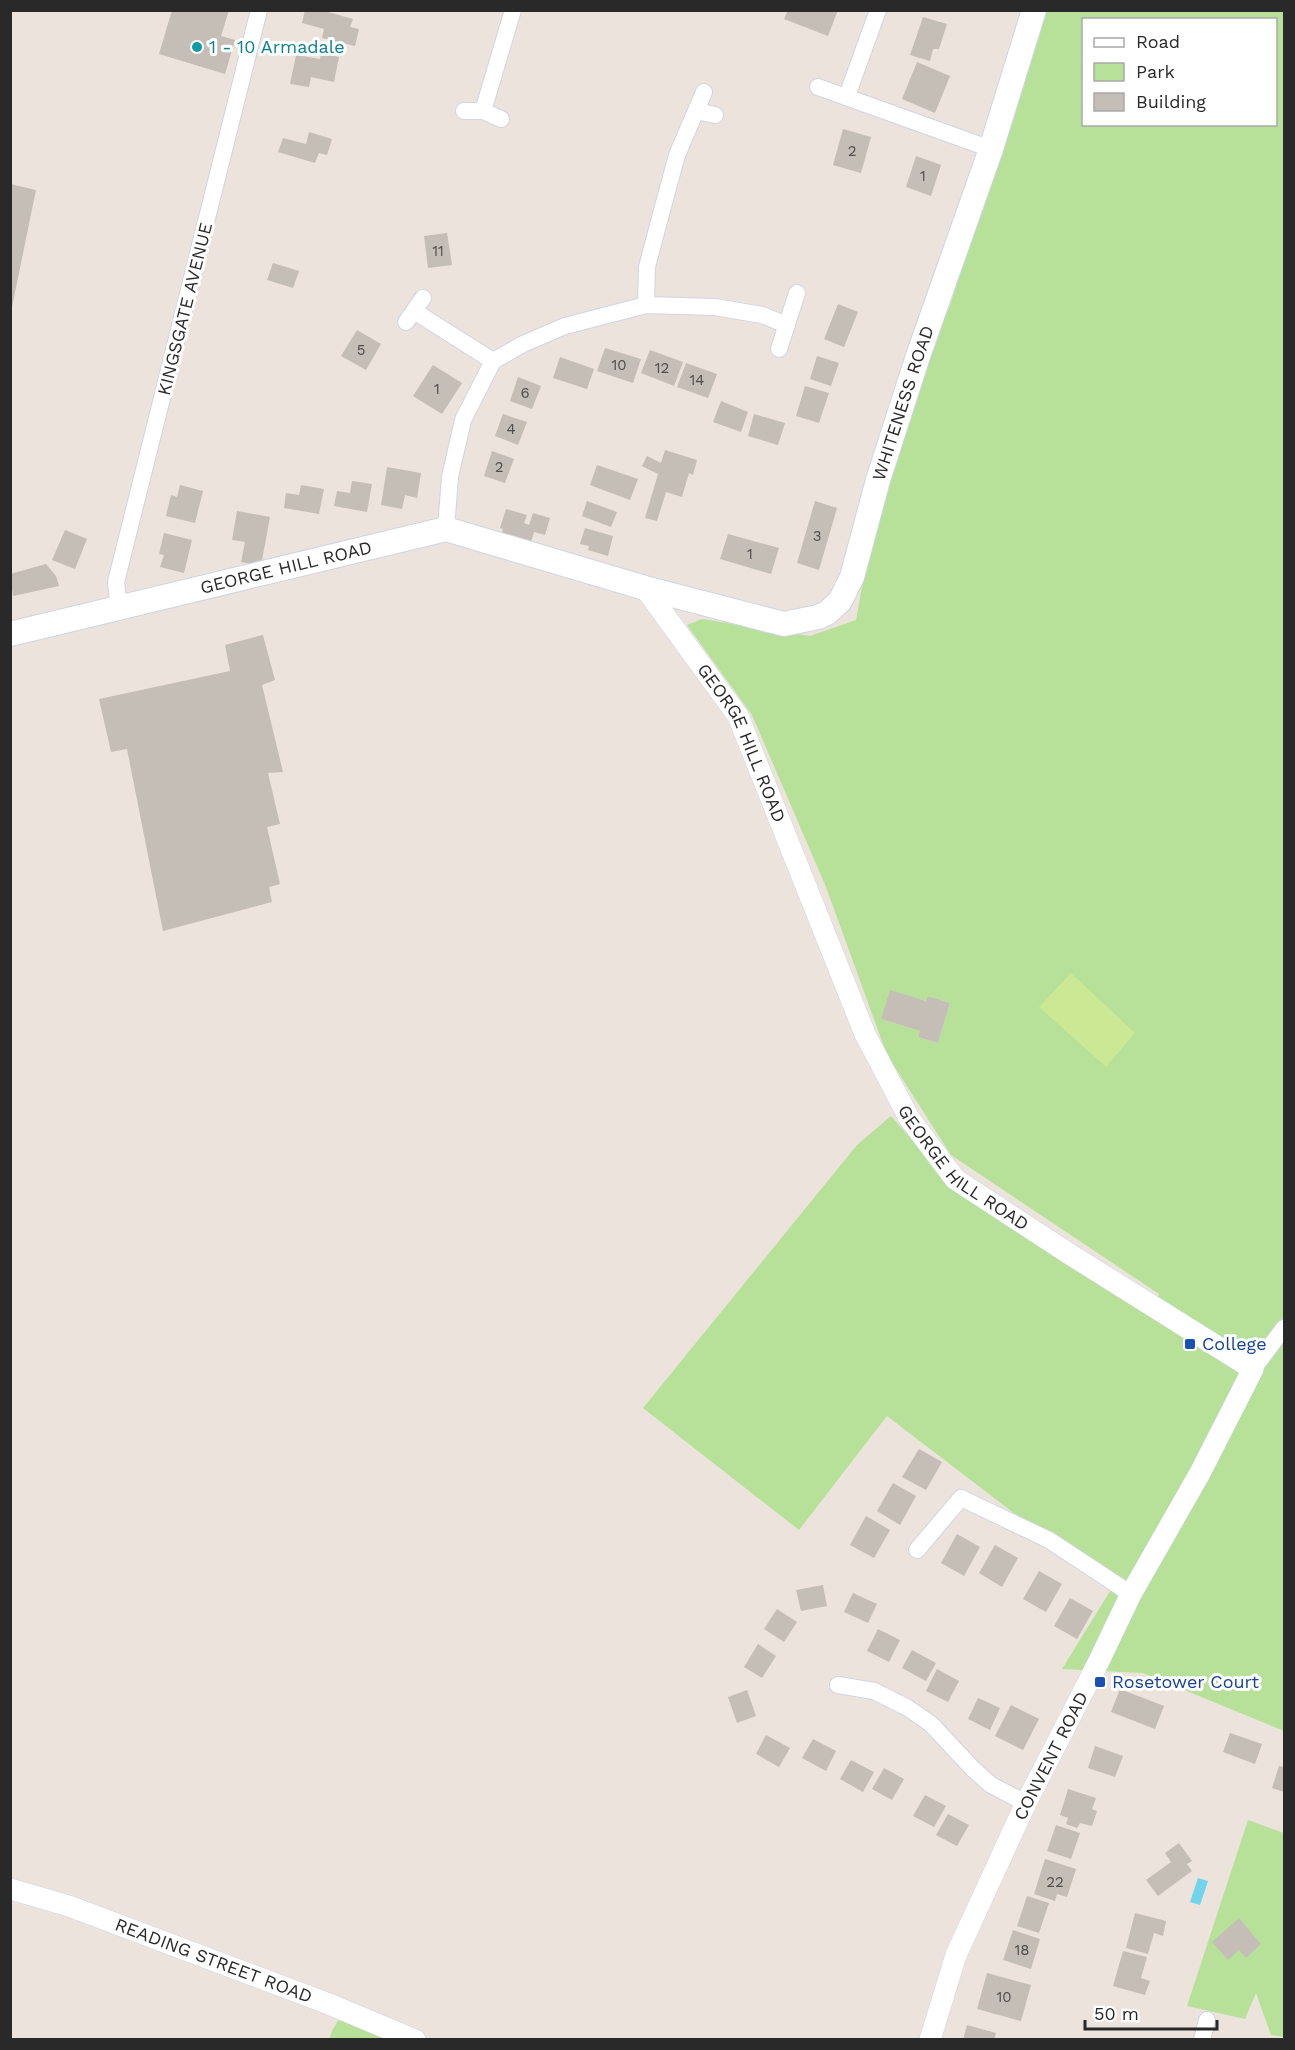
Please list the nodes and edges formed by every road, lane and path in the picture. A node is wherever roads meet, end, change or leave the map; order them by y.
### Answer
1 (260, 10) edge
2 (513, 10) edge
3 (878, 10) edge
4 (1034, 10) edge
5 (818, 87) dead end
6 (704, 92) dead end
7 (847, 96) junction
8 (464, 111) dead end
9 (483, 111) junction
10 (696, 111) junction
11 (715, 115) dead end
12 (501, 119) dead end
13 (991, 149) junction
14 (797, 293) dead end
15 (646, 305) junction
16 (414, 310) dead end
17 (787, 325) junction
18 (779, 349) dead end
19 (494, 361) junction
20 (446, 529) junction
21 (645, 588) junction
22 (119, 608) junction
23 (10, 634) edge
24 (1284, 1328) edge
25 (1253, 1369) junction
26 (918, 1550) dead end
27 (1131, 1594) junction
28 (838, 1685) dead end
29 (1026, 1803) junction
30 (10, 1889) edge
31 (1207, 2020) dead end
32 (415, 2040) edge
33 (930, 2040) edge
34 (1202, 2040) edge

1 - 22 street, KINGSGATE AVENUE
2 - 9 street
3 - 7 street
4 - 13 main road, WHITENESS ROAD
5 - 7 street
6 - 10 street
7 - 13 street
8 - 9 street
9 - 12 street
10 - 11 street
10 - 15 street
13 - 21 main road, WHITENESS ROAD
14 - 17 street
15 - 17 street
15 - 19 street
16 - 19 street
17 - 18 street
19 - 20 street
20 - 21 main road
20 - 22 main road, GEORGE HILL ROAD
21 - 25 street, GEORGE HILL ROAD
22 - 23 main road, GEORGE HILL ROAD
24 - 25 street, CONVENT ROAD
25 - 27 street, CONVENT ROAD
26 - 27 street
27 - 29 street, CONVENT ROAD
28 - 29 street
29 - 33 street, CONVENT ROAD
30 - 32 street, READING STREET ROAD
31 - 34 street

